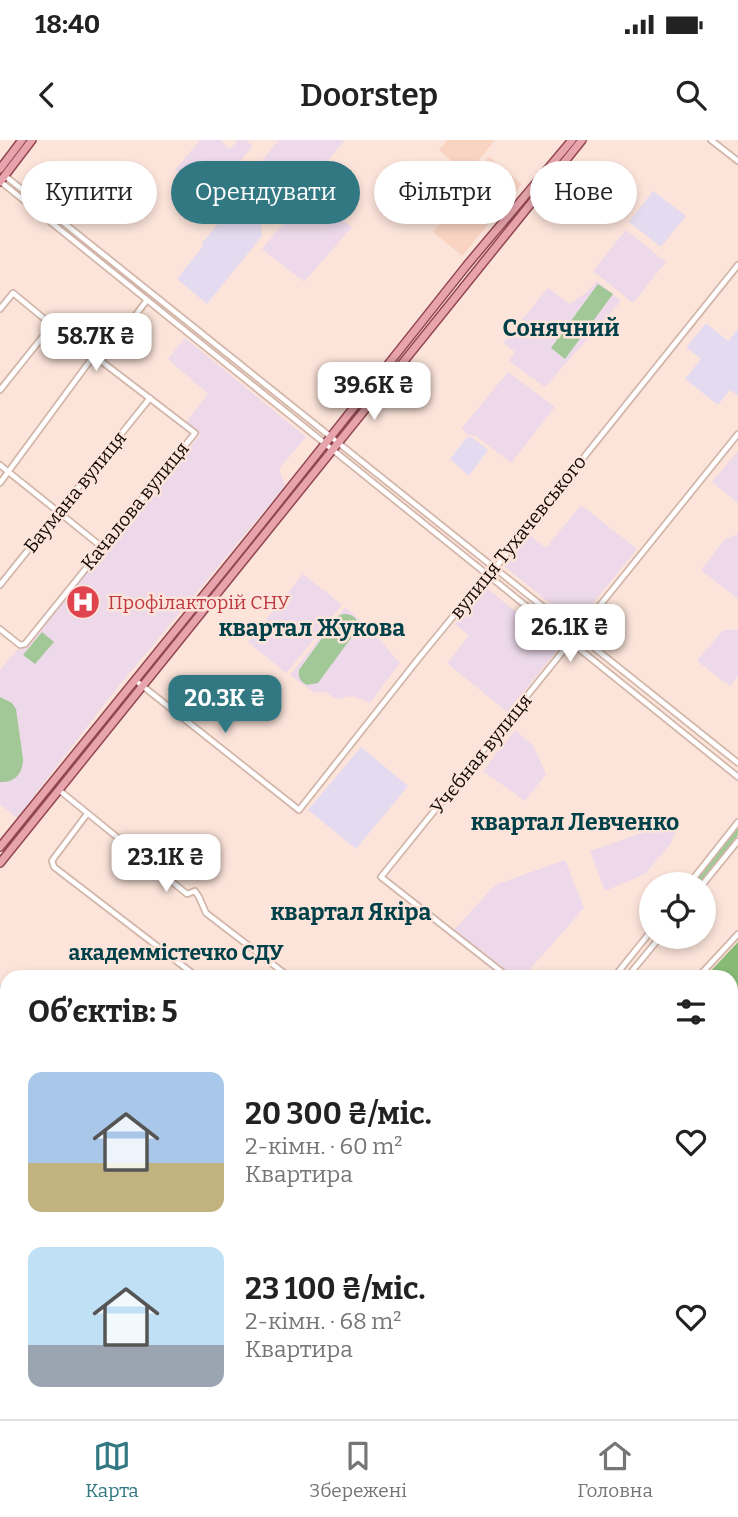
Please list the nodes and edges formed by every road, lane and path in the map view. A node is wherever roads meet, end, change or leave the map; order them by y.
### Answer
1 (22, 140) edge
2 (32, 140) edge
3 (572, 140) edge
4 (582, 140) edge
5 (711, 140) edge
6 (738, 162) edge
7 (1, 174) edge
8 (738, 265) edge
9 (147, 300) junction
10 (0, 309) edge
11 (52, 325) junction
12 (92, 358) junction
13 (101, 361) junction
14 (0, 390) edge
15 (150, 398) junction
16 (738, 434) edge
17 (331, 436) junction
18 (339, 443) junction
19 (325, 444) junction
20 (333, 451) junction
21 (0, 465) edge
22 (8, 472) junction
23 (0, 483) edge
24 (60, 513) junction
25 (102, 547) junction
26 (495, 568) junction
27 (487, 575) junction
28 (0, 585) edge
29 (0, 629) edge
30 (577, 634) junction
31 (571, 643) junction
32 (139, 683) junction
33 (738, 763) edge
34 (738, 777) edge
35 (51, 784) junction
36 (58, 790) junction
37 (87, 814) junction
38 (738, 822) edge
39 (738, 841) edge
40 (0, 847) edge
41 (0, 863) edge
42 (698, 872) edge
43 (713, 872) edge
44 (738, 934) edge
45 (639, 946) edge
46 (650, 949) edge
47 (187, 970) edge
48 (280, 970) edge
49 (499, 970) edge
50 (620, 970) edge
51 (633, 970) edge
52 (705, 970) edge

1 - 7 main road
2 - 7 main road
3 - 17 main road
4 - 18 main road
5 - 6 street
7 - 9 street
7 - 17 street
8 - 26 street, вулиця Тухачевського
9 - 13 street
9 - 19 street
10 - 11 street
11 - 12 street
11 - 14 street
12 - 13 street
12 - 22 street
13 - 15 street
15 - 24 street, Баумана вулиця
15 - 25 street, Качалова вулиця
16 - 30 street, Учєбная вулиця
17 - 18 street
17 - 19 main road
18 - 20 main road
18 - 26 street
19 - 20 street
19 - 32 main road
20 - 27 street
20 - 32 main road
21 - 22 street
22 - 23 street
22 - 24 street
24 - 25 street
24 - 28 street, Баумана вулиця
25 - 29 street, Качалова вулиця
26 - 27 street, вулиця Тухачевського
26 - 30 street
27 - 31 street
27 - 32 street, вулиця Тухачевського
30 - 31 street, Учєбная вулиця
30 - 33 street
31 - 34 street
31 - 49 street, Учєбная вулиця
32 - 35 main road
32 - 36 main road
35 - 36 main road
35 - 40 main road
36 - 37 street
36 - 41 main road
37 - 47 street
37 - 48 street
38 - 42 street
39 - 43 street
44 - 52 street
45 - 50 street
46 - 51 street

